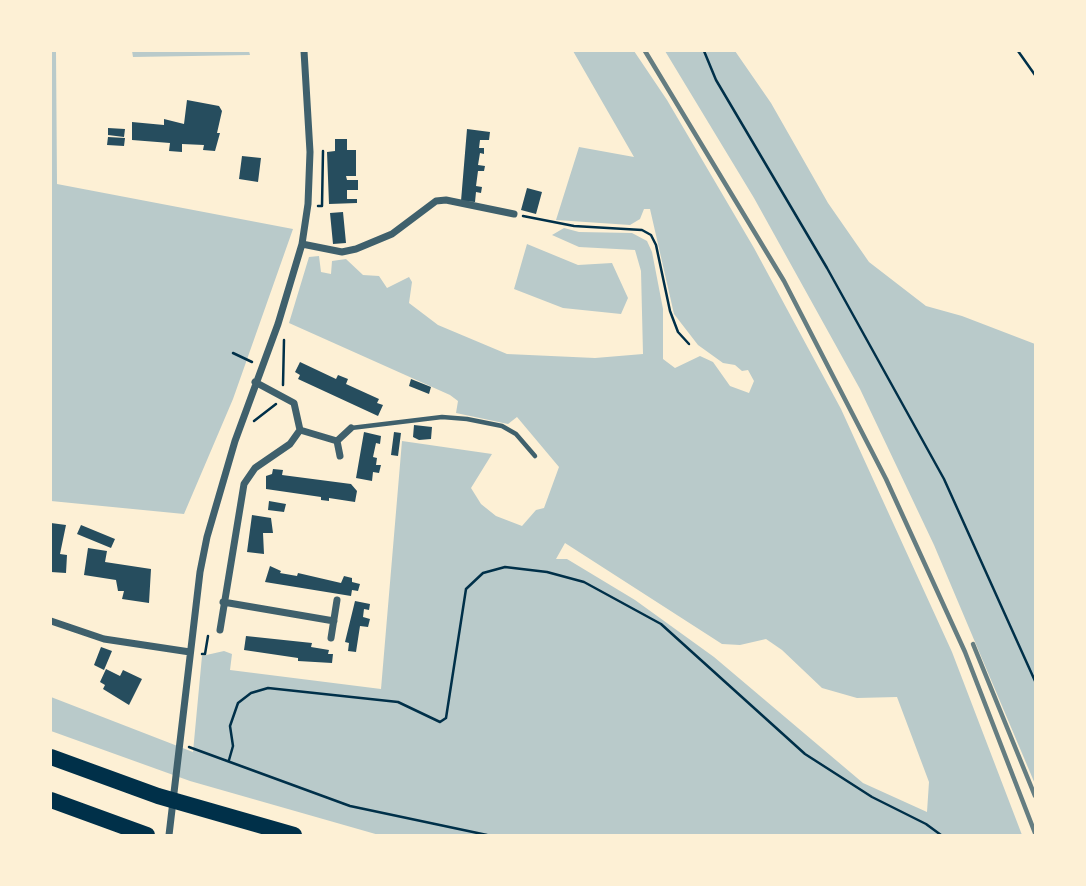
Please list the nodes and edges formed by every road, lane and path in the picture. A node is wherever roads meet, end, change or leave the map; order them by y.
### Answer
1 (304, 51) edge
2 (704, 51) edge
3 (1018, 51) edge
4 (1035, 75) edge
5 (323, 151) dead end
6 (322, 204) dead end
7 (514, 214) joint
8 (302, 244) junction
9 (689, 344) dead end
10 (233, 353) dead end
11 (262, 366) junction
12 (255, 382) junction
13 (351, 428) joint
14 (300, 430) junction
15 (337, 441) junction
16 (340, 456) dead end
17 (535, 456) dead end
18 (337, 600) dead end
19 (223, 602) junction
20 (51, 621) edge
21 (334, 621) junction
22 (220, 630) dead end
23 (331, 638) dead end
24 (190, 652) junction
25 (1035, 681) edge
26 (179, 744) junction
27 (51, 757) edge
28 (229, 760) junction
29 (51, 800) edge
30 (147, 835) edge
31 (169, 835) edge
32 (294, 835) edge
33 (487, 835) edge
34 (941, 835) edge

1 - 8 street
2 - 25 path
3 - 4 path
5 - 6 path
7 - 8 street
7 - 9 path
8 - 11 street
10 - 11 path
11 - 12 street
12 - 14 street
12 - 24 street
13 - 15 street
13 - 17 lane
14 - 15 street
14 - 19 street
15 - 16 street
18 - 21 street
19 - 21 street
19 - 22 street
20 - 24 street
21 - 23 street
24 - 26 street
26 - 28 path
26 - 31 street
27 - 32 highway
28 - 33 path
28 - 34 path
29 - 30 highway

